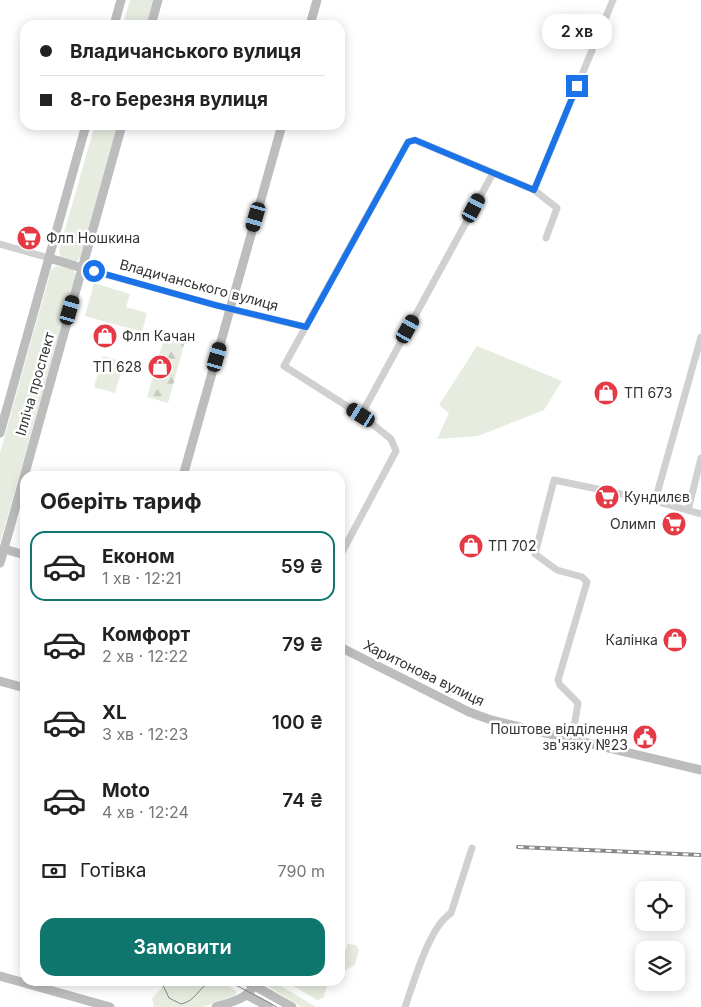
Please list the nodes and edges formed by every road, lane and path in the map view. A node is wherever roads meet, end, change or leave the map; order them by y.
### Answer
1 (121, 0) edge
2 (158, 0) edge
3 (317, 0) edge
4 (613, 0) edge
5 (115, 20) edge
6 (152, 20) edge
7 (311, 20) edge
8 (85, 130) edge
9 (121, 130) edge
10 (281, 130) edge
11 (493, 173) junction
12 (534, 190) junction
13 (546, 238) dead end
14 (0, 244) edge
15 (49, 258) junction
16 (82, 268) junction
17 (230, 309) junction
18 (306, 327) junction
19 (701, 337) edge
20 (361, 415) junction
21 (2, 421) edge
22 (0, 433) edge
23 (701, 458) edge
24 (26, 471) edge
25 (184, 471) edge
26 (20, 491) edge
27 (654, 501) junction
28 (688, 510) junction
29 (701, 514) edge
30 (345, 547) edge
31 (4, 549) junction
32 (20, 554) edge
33 (0, 563) edge
34 (345, 650) edge
35 (0, 681) edge
36 (20, 687) edge
37 (572, 739) junction
38 (701, 770) edge
39 (472, 848) dead end
40 (0, 976) edge
41 (20, 982) edge
42 (35, 986) edge
43 (249, 986) edge
44 (255, 986) edge
45 (247, 995) junction
46 (110, 1007) edge
47 (216, 1007) edge
48 (269, 1007) edge
49 (292, 1007) edge
50 (406, 1007) edge

1 - 5 street
2 - 6 street
3 - 7 street
4 - 12 street
8 - 15 street, Ілліча проспект
9 - 16 street, Ілліча проспект
10 - 17 street
11 - 12 street
11 - 18 street
11 - 20 street
12 - 13 street
14 - 15 street, Владичанського вулиця
15 - 16 street, Владичанського вулиця
15 - 21 street, Ілліча проспект
16 - 17 street, Владичанського вулиця
16 - 24 street, Ілліча проспект
17 - 18 street, Владичанського вулиця
17 - 25 street
18 - 20 street
19 - 27 street
20 - 30 street
21 - 22 street, Ілліча проспект
23 - 28 street
26 - 31 street, Ілліча проспект
27 - 28 street
27 - 37 street
28 - 29 street
31 - 32 street
31 - 33 street, Ілліча проспект
34 - 37 street, Харитонова вулиця
35 - 36 street
37 - 38 street, Харитонова вулиця
39 - 50 street
40 - 41 street
42 - 46 street
43 - 45 street
44 - 49 street
45 - 47 street
45 - 48 street

